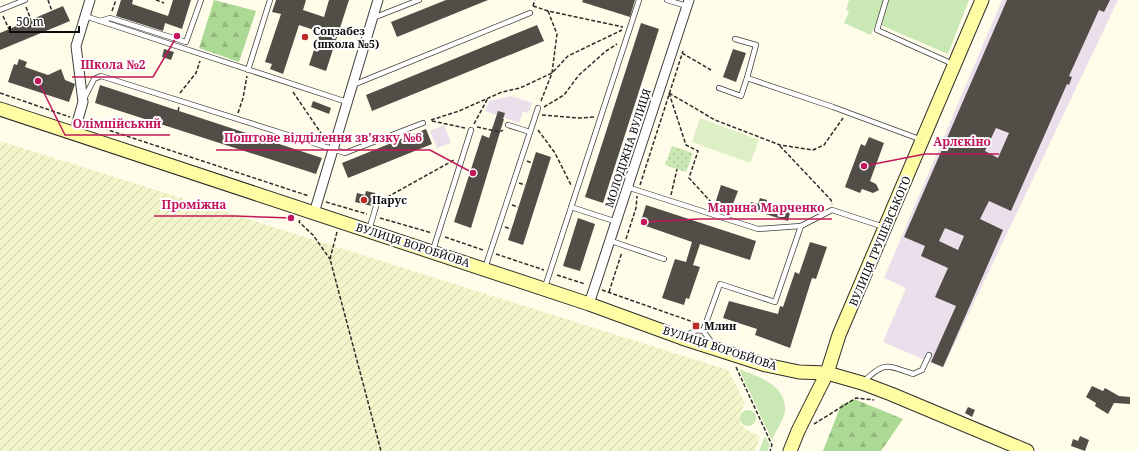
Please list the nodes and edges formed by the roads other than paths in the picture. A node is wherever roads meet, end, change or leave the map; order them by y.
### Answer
1 (24, 0) edge
2 (90, 0) edge
3 (200, 0) edge
4 (270, 0) edge
5 (378, 0) edge
6 (419, 0) edge
7 (639, 0) edge
8 (667, 0) edge
9 (886, 0) edge
10 (982, 0) edge
11 (688, 3) edge
12 (0, 10) edge
13 (530, 13) dead end
14 (85, 16) junction
15 (373, 18) junction
16 (100, 21) junction
17 (735, 39) dead end
18 (955, 65) junction
19 (248, 70) junction
20 (747, 78) junction
21 (353, 85) junction
22 (719, 88) dead end
23 (82, 102) junction
24 (347, 102) junction
25 (0, 109) edge
26 (537, 111) road end
27 (423, 123) road end
28 (508, 125) road end
29 (471, 130) road end
30 (530, 132) junction
31 (74, 133) junction
32 (923, 140) junction
33 (333, 150) junction
34 (628, 187) junction
35 (377, 203) road end
36 (571, 207) junction
37 (314, 213) junction
38 (617, 222) junction
39 (801, 226) junction
40 (885, 227) junction
41 (369, 231) junction
42 (611, 241) junction
43 (432, 252) junction
44 (664, 259) dead end
45 (485, 269) junction
46 (544, 289) junction
47 (589, 304) junction
48 (703, 332) junction
49 (682, 338) junction
50 (717, 348) junction
51 (929, 355) dead end
52 (827, 373) junction
53 (862, 383) junction
54 (790, 451) edge
55 (1027, 451) edge

1 - 12 lane
2 - 14 street
3 - 16 lane
4 - 19 lane
5 - 15 street
6 - 15 lane
7 - 36 lane
8 - 11 lane
9 - 18 lane
10 - 18 main road, ВУЛИЦЯ ГРУШЕВСЬКОГО
11 - 34 street, МОЛОДІЖНА ВУЛИЦЯ
13 - 21 lane
14 - 16 lane
14 - 23 street
15 - 21 street
16 - 19 lane
17 - 20 lane
18 - 32 main road, ВУЛИЦЯ ГРУШЕВСЬКОГО
19 - 24 lane
20 - 22 lane
20 - 32 lane
21 - 24 street
23 - 31 street
23 - 33 lane
24 - 33 street
25 - 31 main road, ВУЛИЦЯ ВОРОБЙОВА
26 - 30 lane
27 - 33 lane
28 - 30 lane
29 - 43 lane
30 - 45 lane
31 - 37 main road, ВУЛИЦЯ ВОРОБЙОВА
32 - 40 main road, ВУЛИЦЯ ГРУШЕВСЬКОГО
33 - 37 street
34 - 38 street, МОЛОДІЖНА ВУЛИЦЯ
34 - 39 lane
35 - 41 lane
36 - 38 lane
36 - 46 lane
37 - 41 main road, ВУЛИЦЯ ВОРОБЙОВА
38 - 42 street, МОЛОДІЖНА ВУЛИЦЯ
39 - 40 lane
39 - 48 lane
40 - 52 main road, ВУЛИЦЯ ГРУШЕВСЬКОГО
41 - 43 main road, ВУЛИЦЯ ВОРОБЙОВА
42 - 44 lane
42 - 47 street, МОЛОДІЖНА ВУЛИЦЯ
43 - 45 main road, ВУЛИЦЯ ВОРОБЙОВА
45 - 46 main road, ВУЛИЦЯ ВОРОБЙОВА
46 - 47 main road, ВУЛИЦЯ ВОРОБЙОВА
47 - 49 main road, ВУЛИЦЯ ВОРОБЙОВА
48 - 49 lane
48 - 50 lane
49 - 50 main road, ВУЛИЦЯ ВОРОБЙОВА
50 - 52 main road, ВУЛИЦЯ ВОРОБЙОВА
51 - 53 lane
52 - 53 main road, ВУЛИЦЯ ВОРОБЙОВА
52 - 54 main road, ВУЛИЦЯ ГРУШЕВСЬКОГО
53 - 55 main road, ВУЛИЦЯ ВОРОБЙОВА

